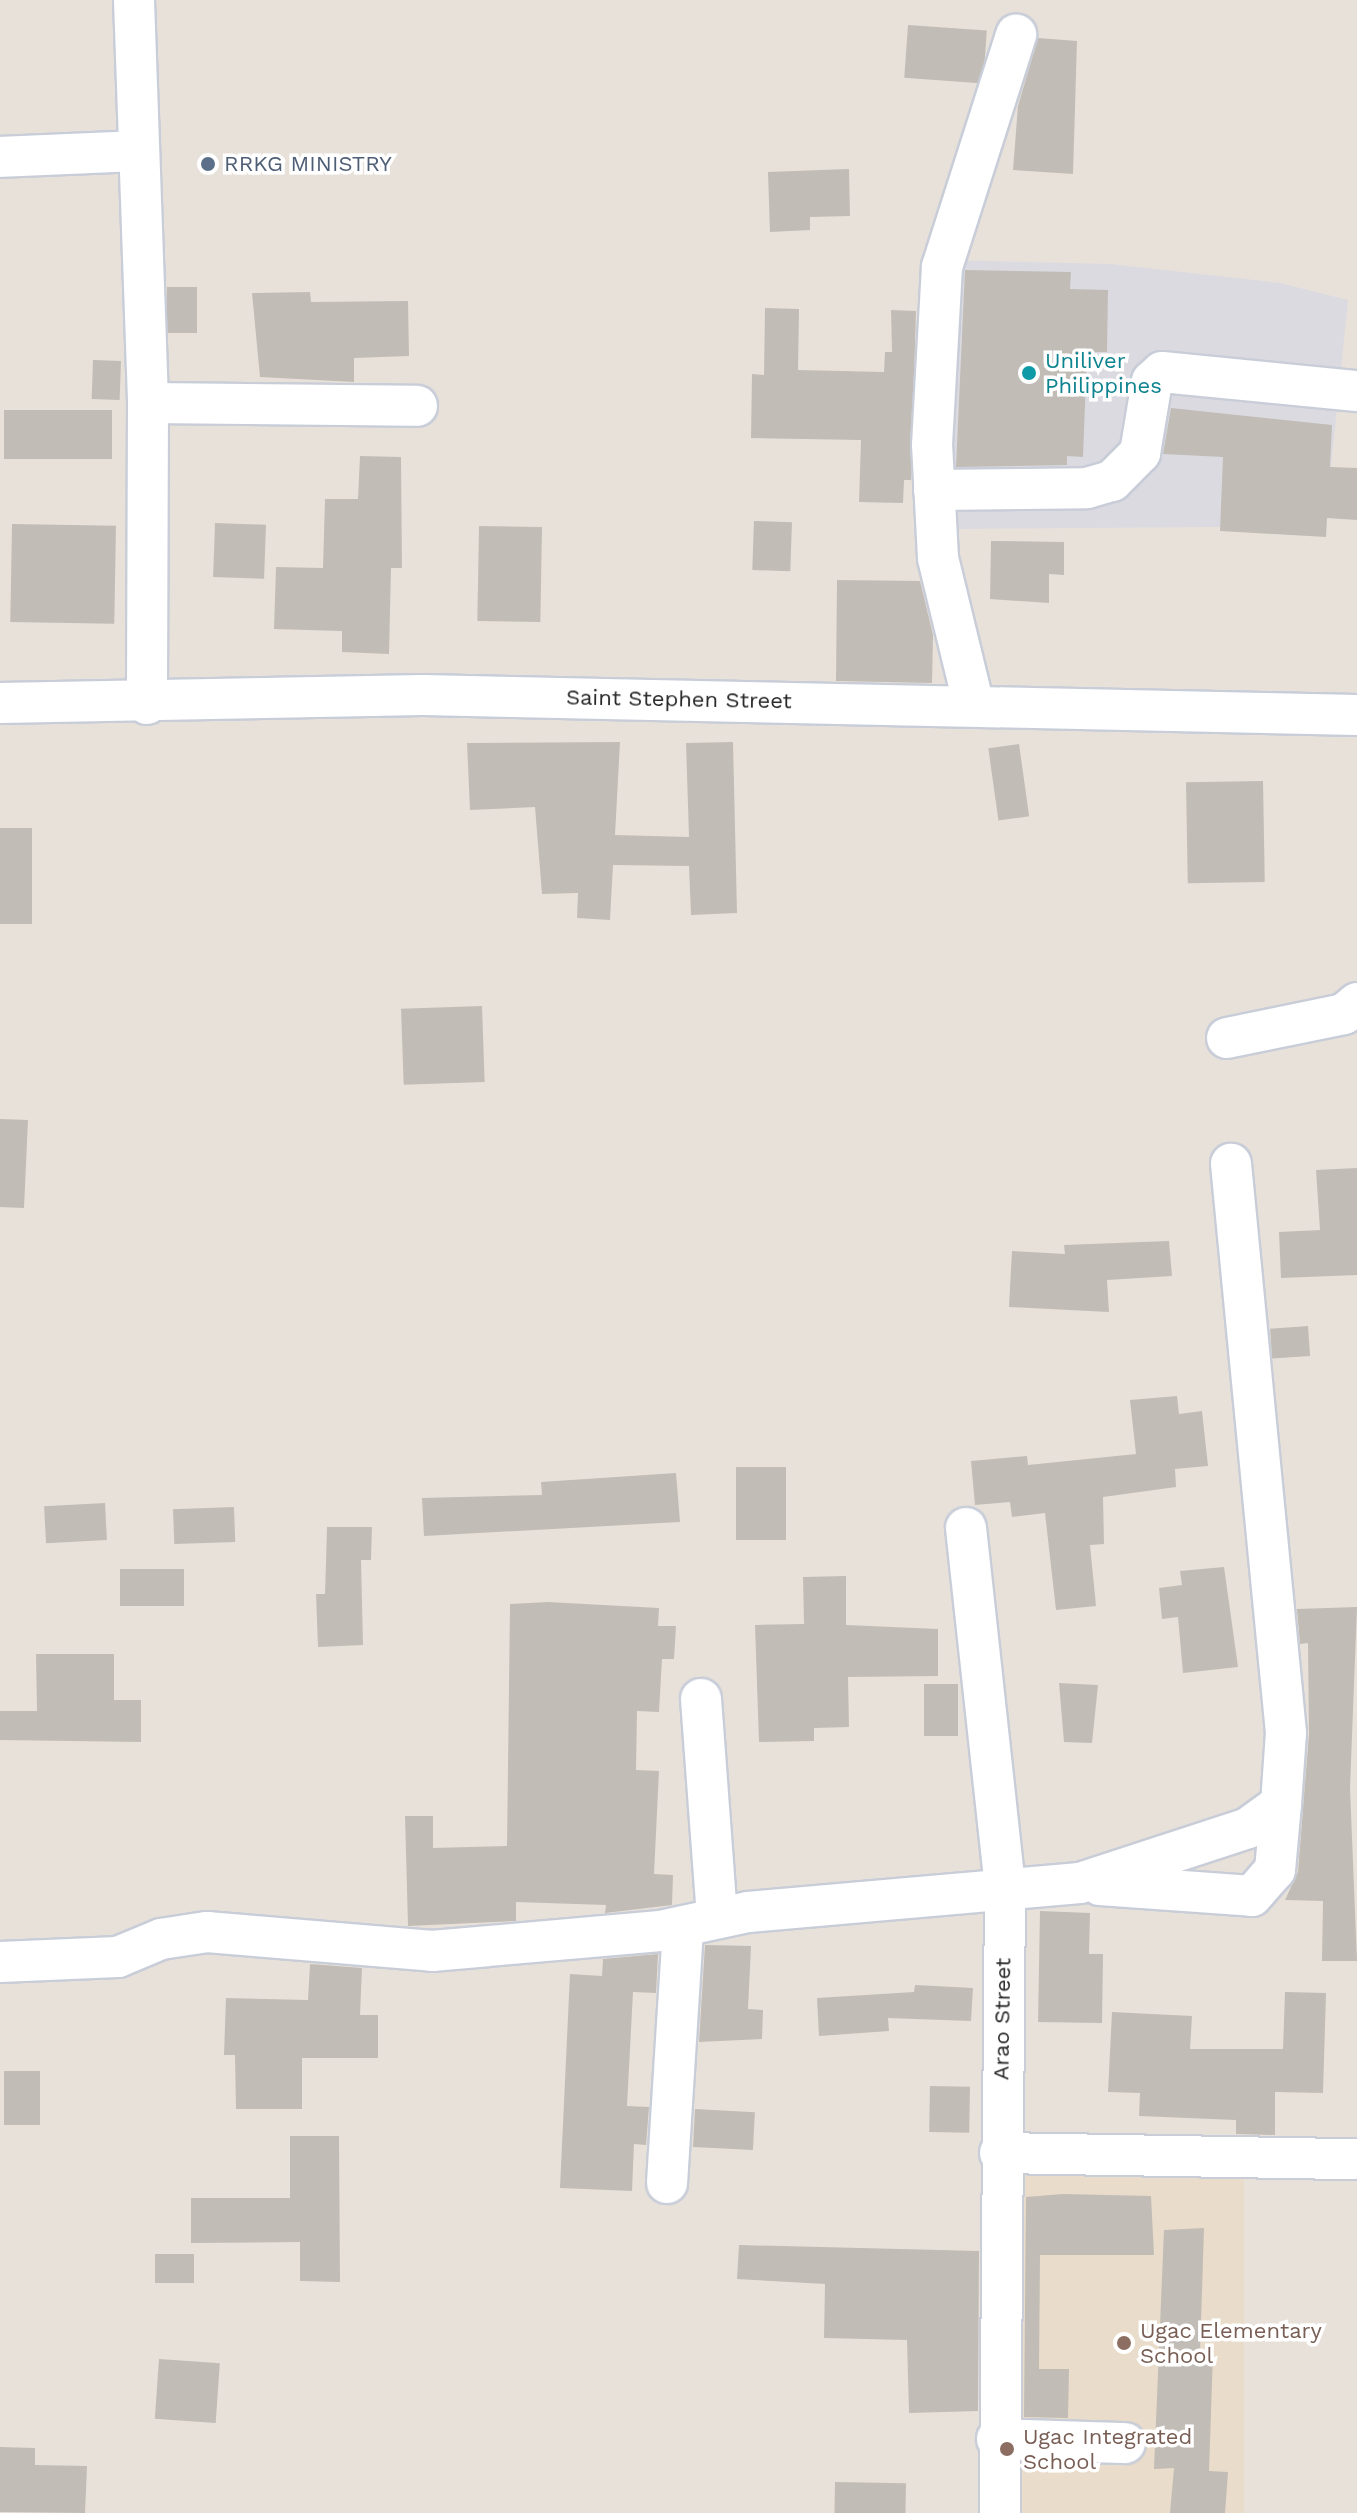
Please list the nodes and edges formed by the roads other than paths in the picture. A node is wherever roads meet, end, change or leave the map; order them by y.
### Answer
1 (134, 0) edge
2 (1016, 35) dead end
3 (136, 151) junction
4 (0, 157) edge
5 (1357, 391) edge
6 (148, 403) junction
7 (417, 406) dead end
8 (934, 490) junction
9 (0, 703) edge
10 (147, 704) junction
11 (974, 706) junction
12 (1357, 715) edge
13 (1357, 1003) edge
14 (1227, 1038) dead end
15 (1231, 1164) dead end
16 (966, 1528) dead end
17 (701, 1699) dead end
18 (1281, 1804) junction
19 (1080, 1883) junction
20 (1005, 1886) junction
21 (700, 1921) junction
22 (0, 1962) edge
23 (1000, 2153) junction
24 (1357, 2159) edge
25 (667, 2183) dead end
26 (997, 2439) junction
27 (1125, 2443) dead end
28 (1000, 2513) edge

1 - 3 street
2 - 8 street
3 - 4 street
3 - 6 street
5 - 8 street
6 - 7 street
6 - 10 street
8 - 11 street
9 - 10 street, Saint Stephen Street
10 - 11 street, Saint Stephen Street
11 - 12 street, Saint Stephen Street
13 - 14 street
15 - 18 street
16 - 20 street, Arao Street
17 - 21 street
18 - 19 street
18 - 19 street
19 - 20 street
20 - 21 street
20 - 23 street, Arao Street
21 - 22 street
21 - 25 street
23 - 24 street
23 - 26 street, Arao Street
26 - 27 street
26 - 28 street, Arao Street

